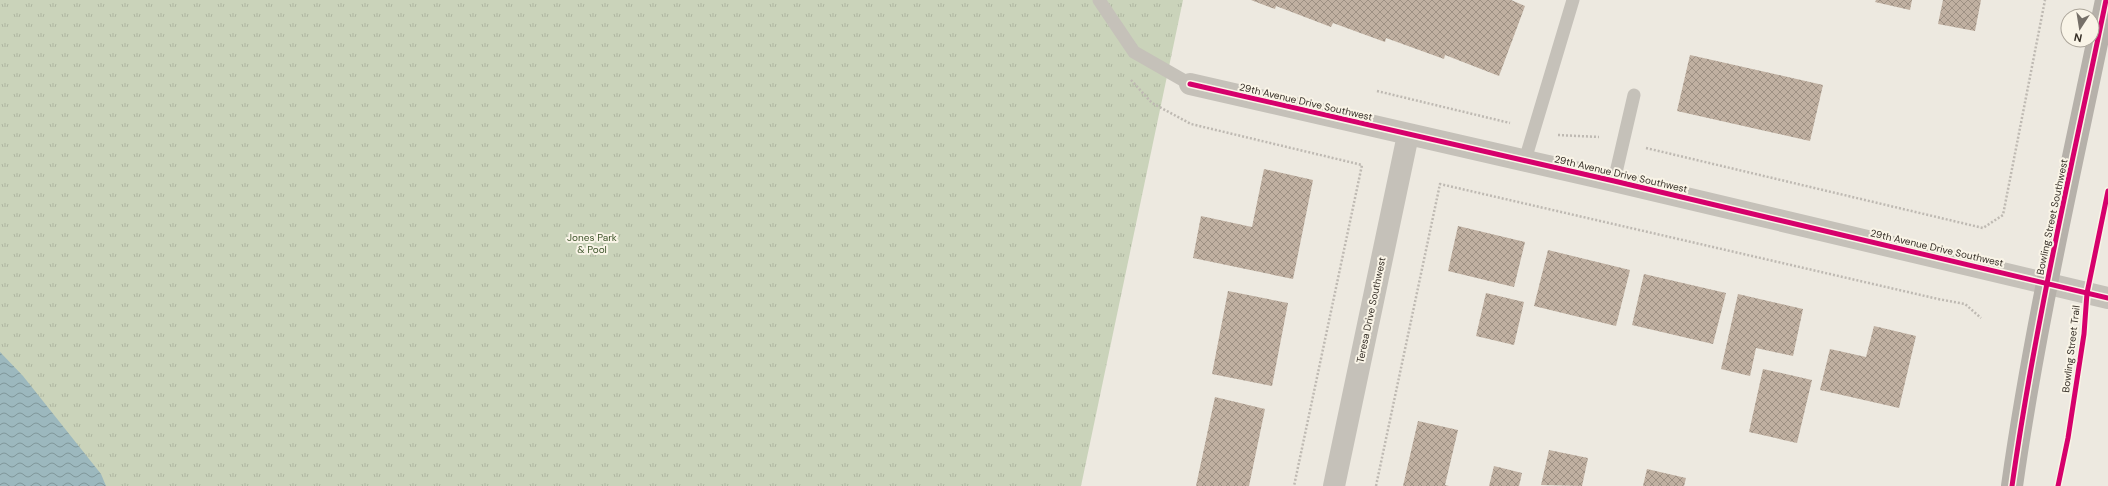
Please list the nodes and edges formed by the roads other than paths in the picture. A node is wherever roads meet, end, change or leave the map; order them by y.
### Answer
1 (1099, 0) edge
2 (1573, 0) edge
3 (2106, 0) edge
4 (1190, 84) joint
5 (1634, 95) dead end
6 (1408, 134) junction
7 (1525, 160) junction
8 (1614, 181) junction
9 (2048, 284) junction
10 (2108, 298) edge
11 (1334, 486) edge
12 (2012, 486) edge

1 - 4 lane
2 - 7 lane
3 - 9 main road, Bowling Street Southwest
4 - 6 street, 29th Avenue Drive Southwest
5 - 8 lane
6 - 7 street, 29th Avenue Drive Southwest
6 - 11 street, Teresa Drive Southwest
7 - 8 street, 29th Avenue Drive Southwest
8 - 9 street, 29th Avenue Drive Southwest
9 - 10 street, 29th Avenue Drive Southwest
9 - 12 main road, Bowling Street Southwest

